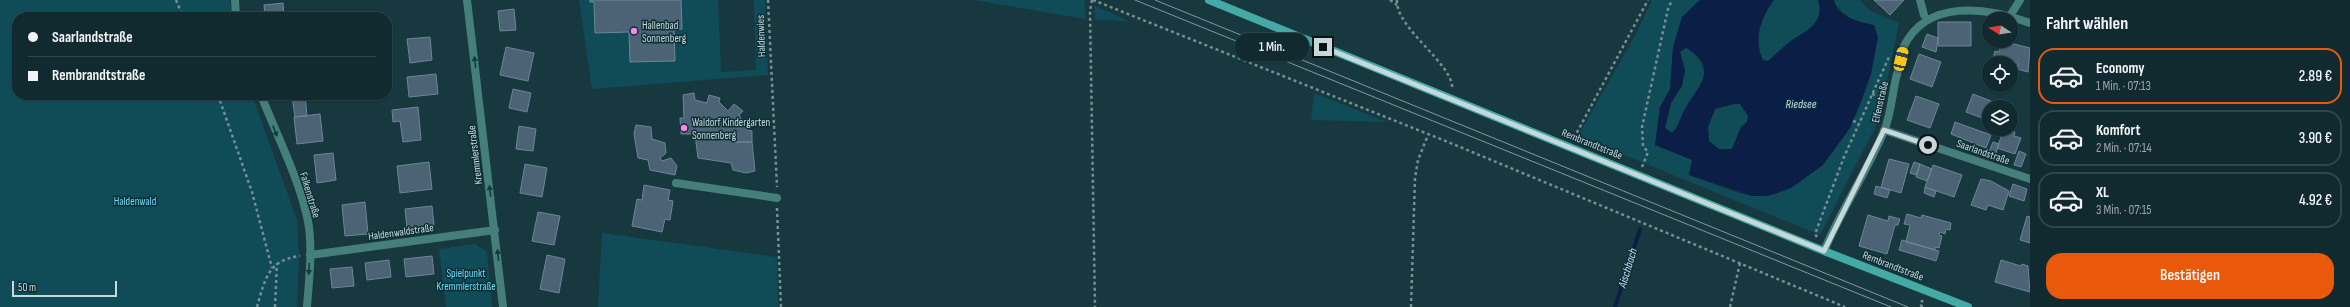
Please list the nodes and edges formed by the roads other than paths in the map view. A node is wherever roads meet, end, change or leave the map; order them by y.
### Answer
1 (235, 0) edge
2 (467, 0) edge
3 (1209, 0) edge
4 (1920, 0) edge
5 (2020, 0) edge
6 (236, 12) edge
7 (1997, 12) edge
8 (2012, 12) edge
9 (1924, 15) junction
10 (2018, 19) edge
11 (2030, 23) edge
12 (263, 100) edge
13 (1884, 130) junction
14 (2030, 180) edge
15 (676, 183) dead end
16 (777, 198) dead end
17 (495, 230) junction
18 (1824, 251) junction
19 (310, 255) junction
20 (308, 307) edge
21 (503, 307) edge
22 (1968, 307) edge

1 - 6 street
17 -> 2 street, Kremmlerstraße
3 - 18 street, Rembrandtstraße
4 - 9 street
5 - 8 street
7 - 9 street, Elfenstraße
9 - 13 street, Elfenstraße
10 - 11 street, Elfenstraße
12 -> 19 street, Falkenstraße
13 - 14 street, Saarlandstraße
13 - 18 street, Elfenstraße
15 - 16 street
17 - 19 street, Haldenwaldstraße
21 -> 17 street, Kremmlerstraße
18 - 22 street, Rembrandtstraße
19 -> 20 street, Falkenstraße

